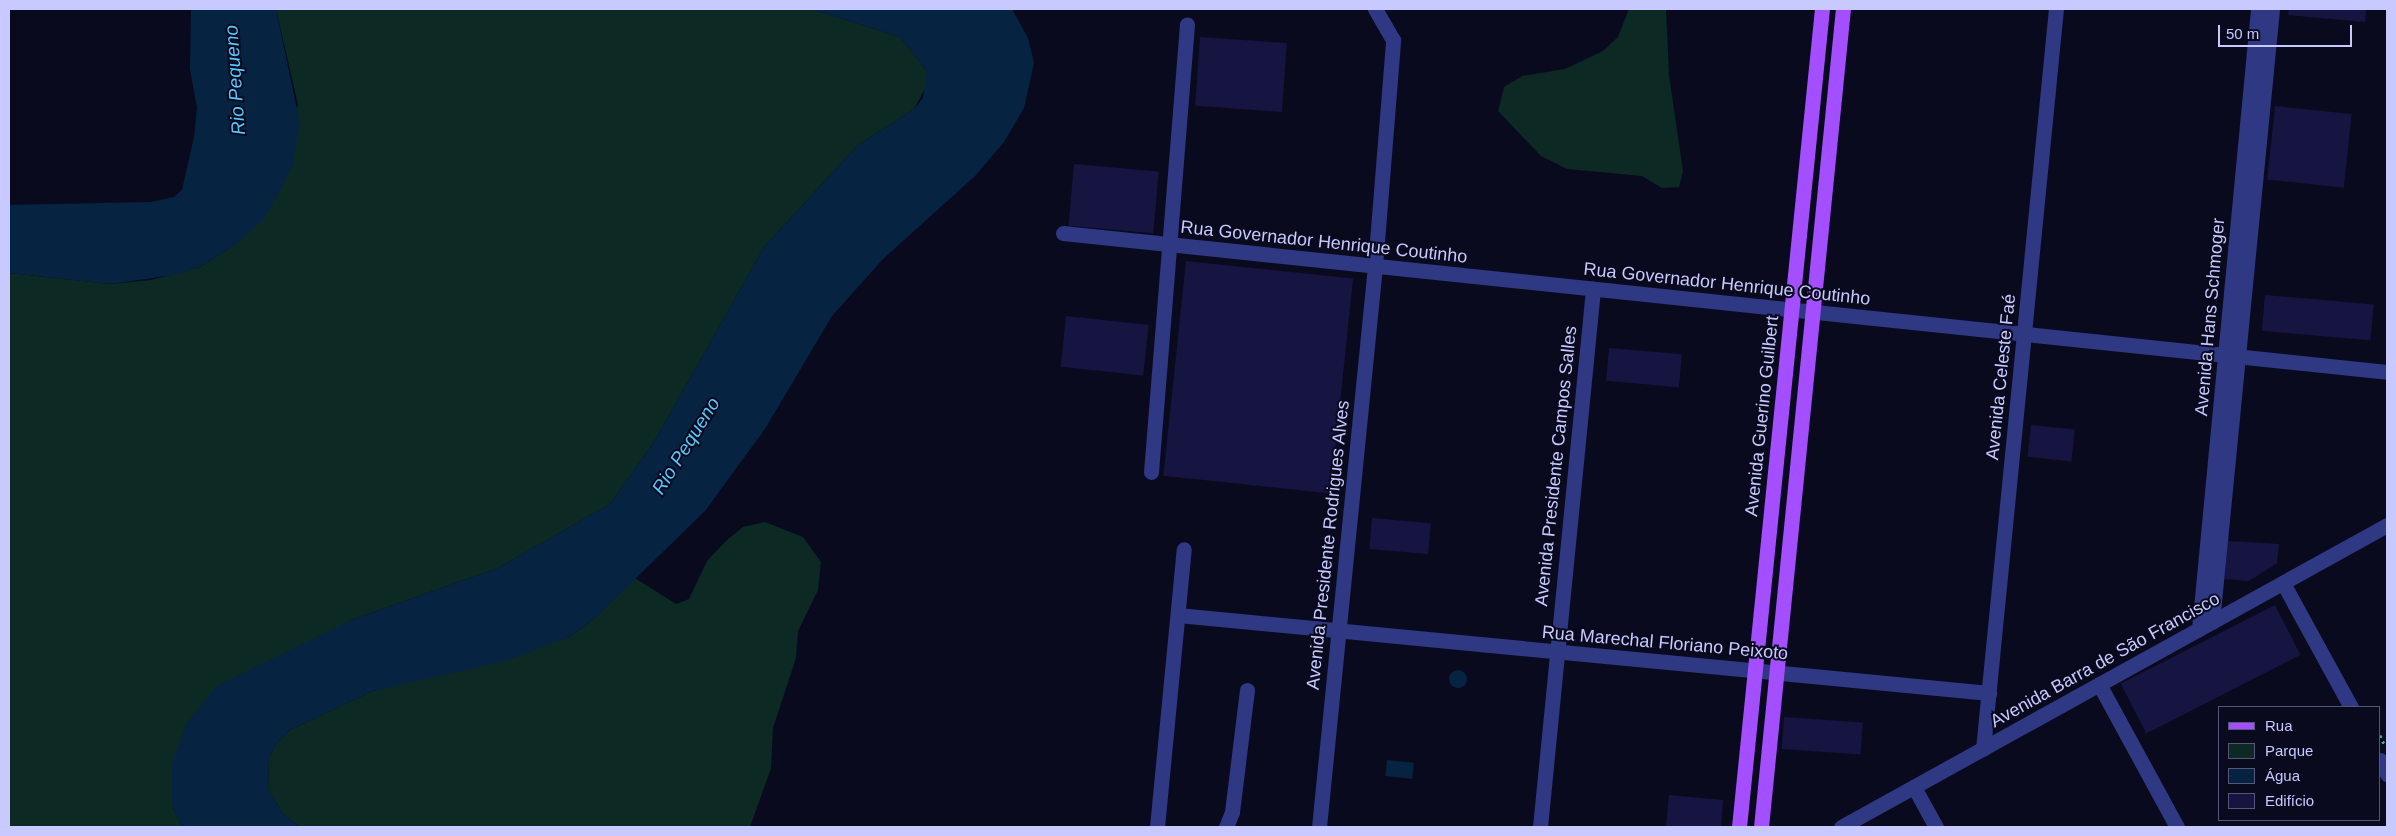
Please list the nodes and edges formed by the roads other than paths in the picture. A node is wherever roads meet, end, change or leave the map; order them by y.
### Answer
1 (1375, 9) edge
2 (1822, 9) edge
3 (1843, 9) edge
4 (2056, 9) edge
5 (2258, 9) edge
6 (2272, 9) edge
7 (1187, 24) dead end
8 (1063, 233) dead end
9 (1172, 244) junction
10 (1375, 266) junction
11 (1593, 289) junction
12 (1791, 309) junction
13 (1813, 311) junction
14 (2024, 334) junction
15 (2231, 355) junction
16 (2387, 372) edge
17 (1151, 472) dead end
18 (2387, 525) edge
19 (1184, 549) dead end
20 (2283, 583) junction
21 (1178, 615) junction
22 (2206, 625) junction
23 (1338, 631) junction
24 (1555, 651) junction
25 (1754, 670) junction
26 (1776, 673) junction
27 (2099, 684) junction
28 (1247, 690) dead end
29 (1989, 693) junction
30 (2350, 706) edge
31 (1983, 749) junction
32 (2381, 762) edge
33 (2387, 774) edge
34 (1914, 787) junction
35 (1763, 824) edge
36 (1157, 827) edge
37 (1226, 827) edge
38 (1319, 827) edge
39 (1540, 827) edge
40 (1738, 827) edge
41 (1841, 827) edge
42 (1936, 827) edge
43 (2176, 827) edge

1 - 10 street, Avenida Presidente Rodrigues Alves
2 - 12 main road, Avenida Guerino Guilbert
3 - 13 main road
4 - 14 street, Avenida Celeste Faé
5 - 15 street, Avenida Hans Schmoger
6 - 15 street, Avenida Hans Schmoger
7 - 9 street
8 - 9 street, Rua Governador Henrique Coutinho
9 - 10 street, Rua Governador Henrique Coutinho
9 - 17 street
10 - 11 street, Rua Governador Henrique Coutinho
10 - 23 street, Avenida Presidente Rodrigues Alves
11 - 12 street, Rua Governador Henrique Coutinho
11 - 24 street, Avenida Presidente Campos Salles
12 - 13 street, Rua Governador Henrique Coutinho
12 - 25 main road, Avenida Guerino Guilbert
13 - 14 street, Rua Governador Henrique Coutinho
13 - 26 main road
14 - 15 street, Rua Governador Henrique Coutinho
14 - 29 street, Avenida Celeste Faé
15 - 16 street, Rua Governador Henrique Coutinho
15 - 22 street, Avenida Hans Schmoger
18 - 20 street, Avenida Barra de São Francisco
19 - 21 street
20 - 22 street, Avenida Barra de São Francisco
20 - 30 street
21 - 23 street, Rua Marechal Floriano Peixoto
21 - 36 street
22 - 27 street, Avenida Barra de São Francisco
23 - 24 street, Rua Marechal Floriano Peixoto
23 - 38 street, Avenida Presidente Rodrigues Alves
24 - 25 street, Rua Marechal Floriano Peixoto
24 - 39 street, Avenida Presidente Campos Salles
25 - 26 street, Rua Marechal Floriano Peixoto
25 - 40 main road, Avenida Guerino Guilbert
26 - 29 street, Rua Marechal Floriano Peixoto
26 - 35 main road
27 - 31 street, Avenida Barra de São Francisco
27 - 43 street
28 - 37 street
29 - 31 street, Avenida Celeste Faé
31 - 34 street, Avenida Barra de São Francisco
32 - 33 street
34 - 41 street, Avenida Barra de São Francisco
34 - 42 street

